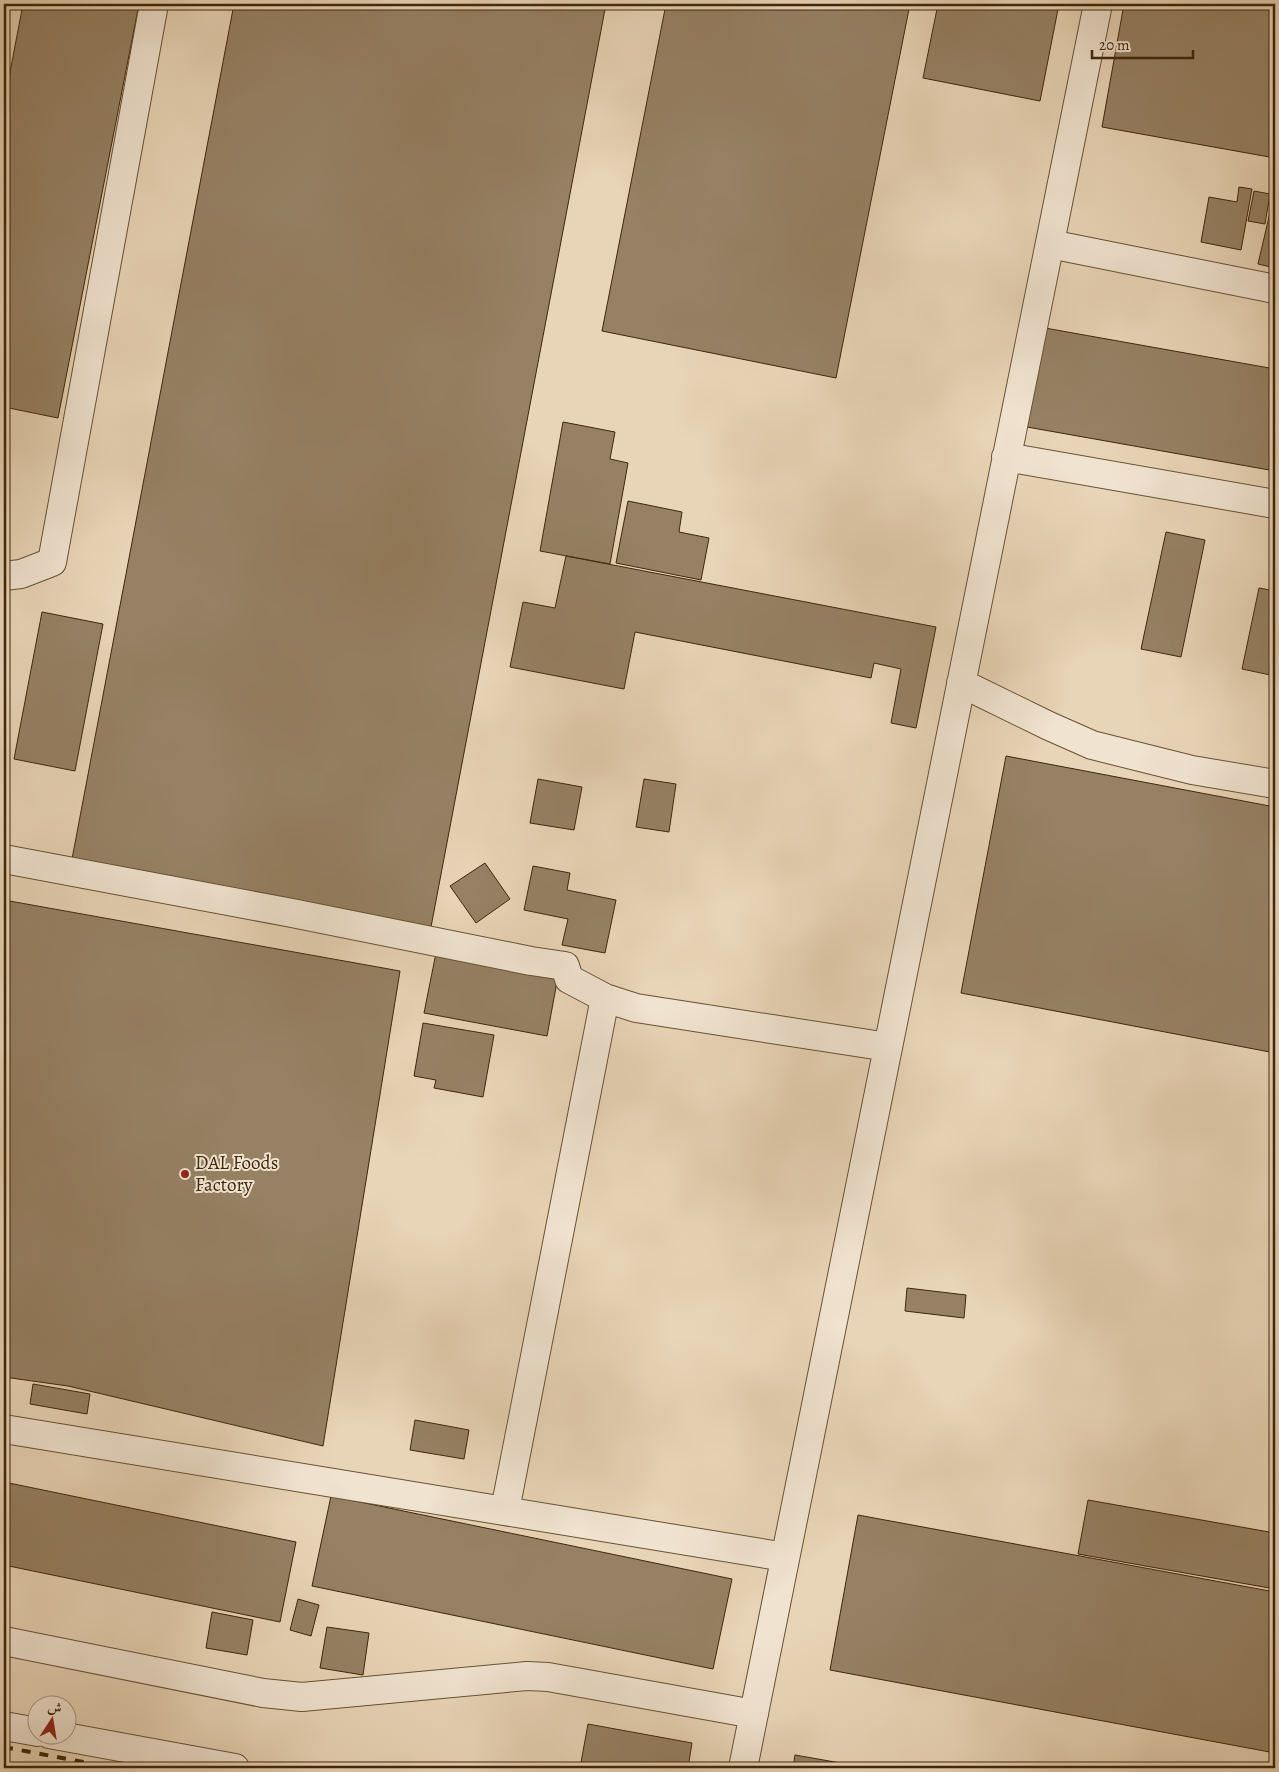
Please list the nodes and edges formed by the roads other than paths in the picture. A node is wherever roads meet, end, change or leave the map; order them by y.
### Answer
1 (154, 4) edge
2 (1098, 4) edge
3 (1050, 244) junction
4 (1275, 289) edge
5 (1006, 457) junction
6 (1275, 504) edge
7 (4, 576) edge
8 (961, 683) junction
9 (1275, 784) edge
10 (4, 859) edge
11 (605, 998) junction
12 (888, 1046) junction
13 (4, 1429) edge
14 (505, 1510) junction
15 (785, 1557) junction
16 (4, 1641) edge
17 (754, 1714) junction
18 (4, 1726) edge
19 (28, 1730) edge
20 (78, 1739) edge
21 (234, 1768) edge
22 (743, 1768) edge

1 - 7 street
2 - 3 street
3 - 4 street
3 - 5 street
5 - 6 street
5 - 8 street
8 - 9 street
8 - 12 street
10 - 11 street
11 - 12 street
11 - 14 street
12 - 15 street
13 - 14 street
14 - 15 street
15 - 17 street
16 - 17 street
17 - 22 street
18 - 19 street
20 - 21 street

